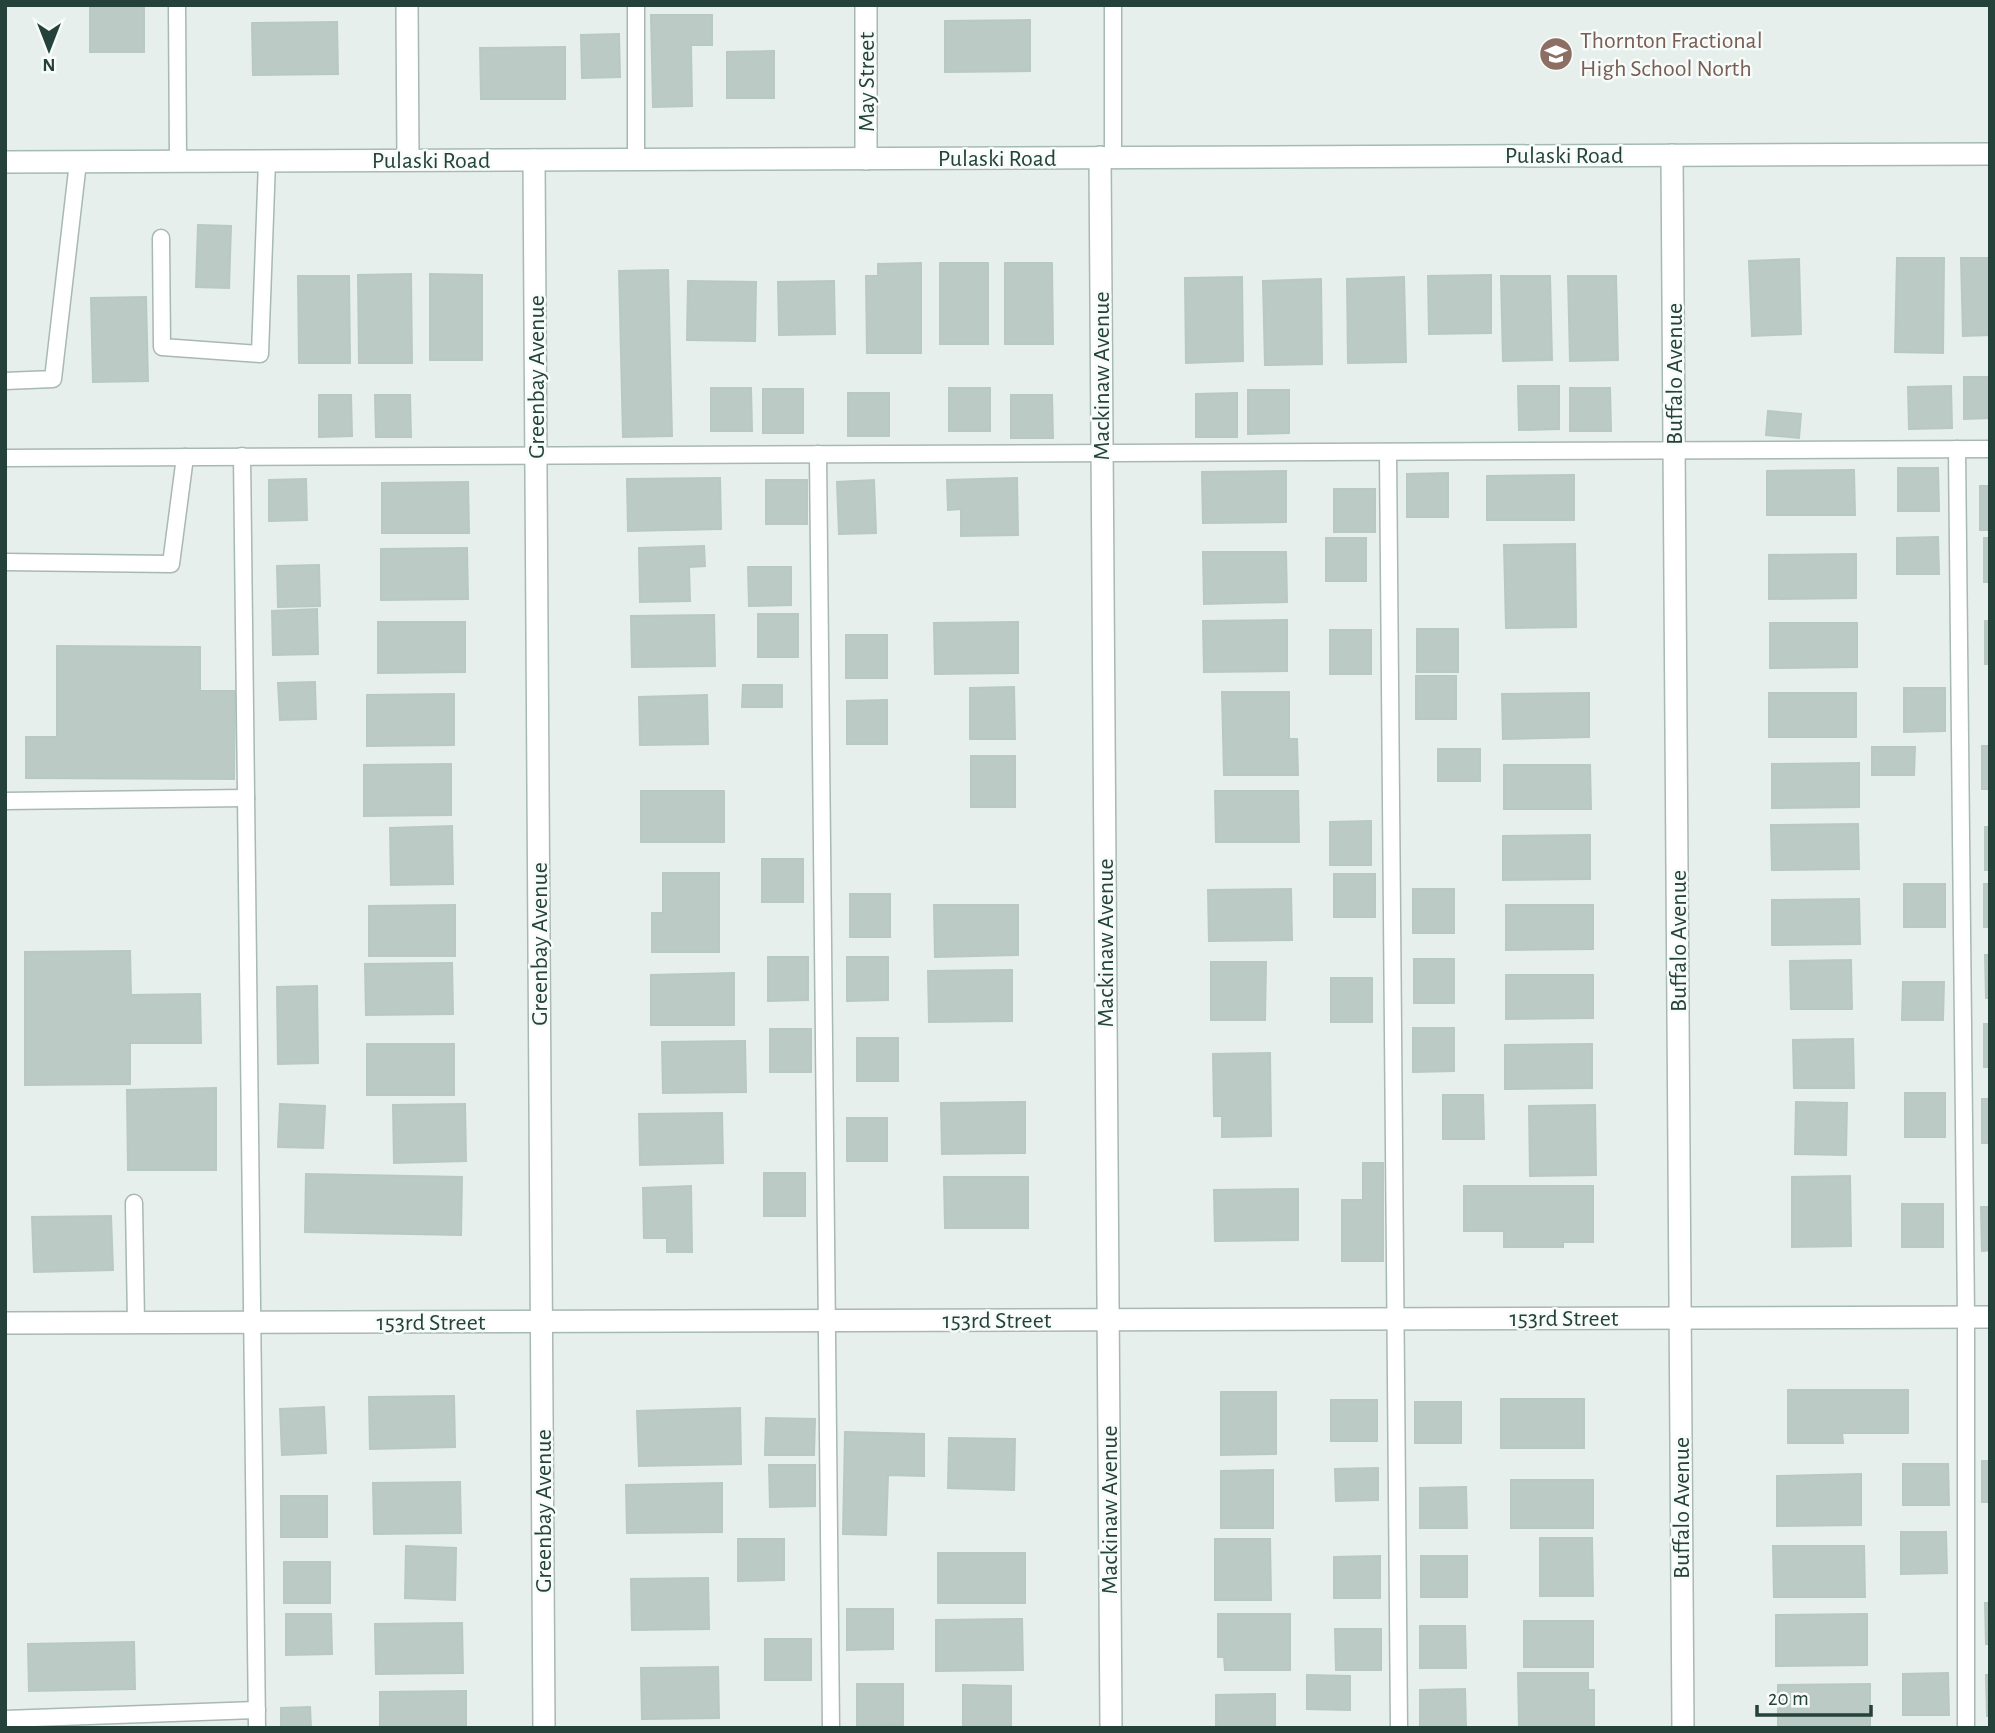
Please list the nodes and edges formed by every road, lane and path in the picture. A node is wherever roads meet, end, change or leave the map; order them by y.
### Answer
1 (177, 5) edge
2 (407, 5) edge
3 (636, 5) edge
4 (866, 5) edge
5 (1113, 5) edge
6 (1990, 154) edge
7 (1672, 155) junction
8 (1106, 157) junction
9 (636, 159) junction
10 (866, 159) junction
11 (408, 160) junction
12 (534, 160) junction
13 (178, 161) junction
14 (267, 161) junction
15 (5, 162) edge
16 (78, 162) junction
17 (161, 238) dead end
18 (5, 381) edge
19 (1957, 449) junction
20 (1990, 449) edge
21 (1674, 450) junction
22 (1388, 452) junction
23 (1102, 453) junction
24 (818, 454) junction
25 (536, 455) junction
26 (242, 456) junction
27 (185, 457) junction
28 (5, 458) edge
29 (5, 562) edge
30 (246, 798) junction
31 (5, 802) edge
32 (134, 1203) dead end
33 (1680, 1317) junction
34 (1966, 1317) junction
35 (1990, 1317) edge
36 (1108, 1319) junction
37 (1397, 1319) junction
38 (541, 1321) junction
39 (828, 1321) junction
40 (136, 1322) junction
41 (252, 1322) junction
42 (5, 1323) edge
43 (257, 1710) junction
44 (5, 1719) edge
45 (257, 1728) edge
46 (544, 1728) edge
47 (831, 1728) edge
48 (1111, 1728) edge
49 (1399, 1728) edge
50 (1683, 1728) edge
51 (1966, 1728) edge

1 - 13 lane
2 - 11 street
3 - 9 lane
4 - 10 street, May Street
5 - 8 lane
6 - 7 street, Pulaski Road
7 - 8 street, Pulaski Road
7 - 21 street, Buffalo Avenue
8 - 10 street, Pulaski Road
8 - 23 street, Mackinaw Avenue
9 - 10 street, Pulaski Road
9 - 12 street, Pulaski Road
11 - 12 street, Pulaski Road
11 - 14 street, Pulaski Road
12 - 25 street, Greenbay Avenue
13 - 14 street, Pulaski Road
13 - 16 street, Pulaski Road
14 - 17 lane
15 - 16 street, Pulaski Road
16 - 18 lane
19 - 20 lane
19 - 21 lane
19 - 34 lane
21 - 22 lane
21 - 33 street, Buffalo Avenue
22 - 23 lane
22 - 37 lane
23 - 24 lane
23 - 36 street, Mackinaw Avenue
24 - 25 lane
24 - 39 lane
25 - 26 lane
25 - 38 street, Greenbay Avenue
26 - 27 lane
26 - 30 lane
27 - 28 lane
27 - 29 lane
30 - 31 lane
30 - 41 lane
32 - 40 lane
33 - 34 street, 153rd Street
33 - 37 street, 153rd Street
33 - 50 street, Buffalo Avenue
34 - 35 street, 153rd Street
34 - 51 lane
36 - 37 street, 153rd Street
36 - 39 street, 153rd Street
36 - 48 street, Mackinaw Avenue
37 - 49 lane
38 - 39 street, 153rd Street
38 - 41 street, 153rd Street
38 - 46 street, Greenbay Avenue
39 - 47 lane
40 - 41 street, 153rd Street
40 - 42 street, 153rd Street
41 - 43 lane
43 - 44 lane
43 - 45 lane

